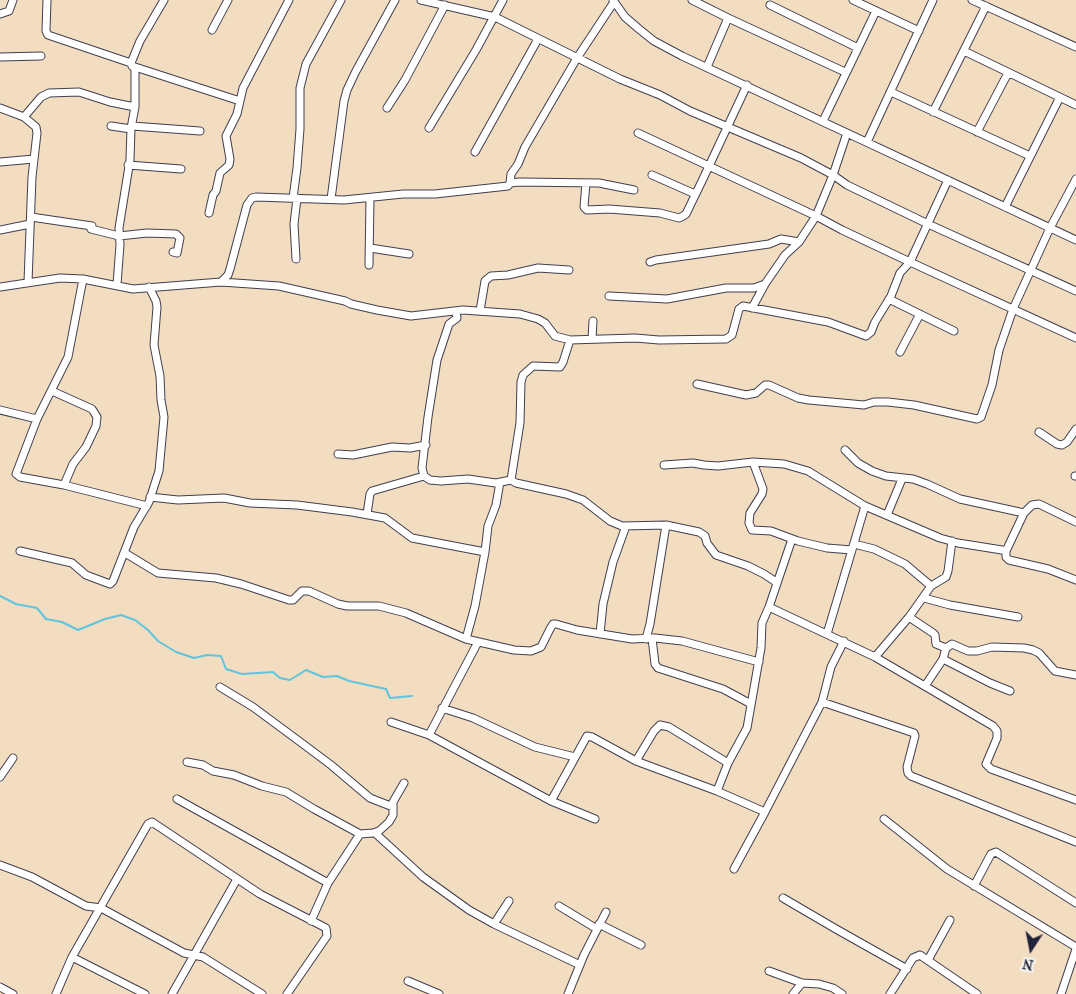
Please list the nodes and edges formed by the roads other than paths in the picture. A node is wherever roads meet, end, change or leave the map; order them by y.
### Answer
1 (12, 0) edge
2 (48, 0) edge
3 (164, 0) edge
4 (228, 0) edge
5 (289, 0) edge
6 (341, 0) edge
7 (395, 0) edge
8 (421, 0) edge
9 (503, 0) edge
10 (692, 0) edge
11 (852, 0) edge
12 (933, 0) edge
13 (972, 0) edge
14 (613, 1) edge
15 (770, 5) dead end
16 (445, 6) junction
17 (986, 6) junction
18 (876, 11) junction
19 (0, 14) edge
20 (495, 17) junction
21 (728, 18) junction
22 (212, 30) dead end
23 (919, 31) junction
24 (538, 39) junction
25 (1076, 47) edge
26 (858, 48) junction
27 (964, 51) junction
28 (41, 56) dead end
29 (0, 57) edge
30 (577, 58) junction
31 (132, 65) junction
32 (707, 67) junction
33 (845, 72) junction
34 (1008, 73) junction
35 (747, 85) junction
36 (891, 92) junction
37 (1060, 98) junction
38 (240, 101) junction
39 (1076, 105) edge
40 (135, 107) junction
41 (0, 108) edge
42 (387, 108) dead end
43 (933, 112) junction
44 (24, 117) junction
45 (823, 121) junction
46 (111, 126) dead end
47 (131, 128) junction
48 (429, 128) dead end
49 (726, 128) junction
50 (200, 131) dead end
51 (977, 132) junction
52 (846, 133) junction
53 (638, 134) dead end
54 (867, 142) junction
55 (475, 152) dead end
56 (1030, 156) junction
57 (34, 159) junction
58 (0, 162) edge
59 (128, 165) junction
60 (709, 167) junction
61 (181, 169) dead end
62 (652, 175) dead end
63 (833, 175) junction
64 (1076, 179) edge
65 (948, 180) junction
66 (510, 183) junction
67 (586, 183) junction
68 (634, 190) dead end
69 (695, 194) junction
70 (295, 198) junction
71 (370, 198) junction
72 (331, 200) junction
73 (1005, 207) junction
74 (209, 213) dead end
75 (816, 216) junction
76 (31, 221) junction
77 (928, 224) junction
78 (1050, 228) junction
79 (0, 230) edge
80 (119, 236) junction
81 (1076, 240) edge
82 (799, 242) junction
83 (370, 248) junction
84 (173, 252) dead end
85 (409, 254) dead end
86 (296, 259) dead end
87 (650, 262) dead end
88 (910, 262) junction
89 (368, 265) dead end
90 (569, 270) dead end
91 (1030, 270) junction
92 (228, 275) junction
93 (83, 279) junction
94 (28, 282) junction
95 (221, 282) junction
96 (117, 284) junction
97 (231, 284) junction
98 (765, 284) junction
99 (0, 287) edge
100 (149, 287) junction
101 (1076, 291) edge
102 (609, 296) dead end
103 (889, 299) junction
104 (752, 308) junction
105 (1013, 309) junction
106 (480, 311) junction
107 (456, 312) junction
108 (920, 314) junction
109 (593, 321) dead end
110 (954, 331) dead end
111 (1076, 338) edge
112 (592, 339) junction
113 (570, 340) junction
114 (900, 352) dead end
115 (697, 384) dead end
116 (52, 391) junction
117 (0, 410) edge
118 (37, 419) junction
119 (1076, 429) edge
120 (1039, 432) dead end
121 (426, 445) junction
122 (845, 450) dead end
123 (338, 454) dead end
124 (753, 462) junction
125 (664, 464) dead end
126 (424, 476) junction
127 (902, 478) junction
128 (511, 480) junction
129 (500, 482) junction
130 (64, 485) junction
131 (150, 497) junction
132 (147, 506) junction
133 (865, 506) junction
134 (1024, 513) junction
135 (367, 514) junction
136 (887, 515) junction
137 (1076, 522) edge
138 (666, 525) junction
139 (626, 526) junction
140 (792, 539) junction
141 (952, 541) junction
142 (853, 547) junction
143 (20, 551) dead end
144 (1006, 551) junction
145 (485, 552) junction
146 (125, 553) junction
147 (1076, 580) edge
148 (776, 582) junction
149 (931, 586) junction
150 (924, 598) junction
151 (769, 607) junction
152 (909, 616) junction
153 (1018, 616) dead end
154 (600, 634) junction
155 (827, 634) junction
156 (466, 639) junction
157 (649, 639) junction
158 (478, 642) junction
159 (844, 642) junction
160 (946, 648) junction
161 (875, 657) junction
162 (943, 659) junction
163 (759, 662) junction
164 (1076, 675) edge
165 (925, 686) junction
166 (220, 687) dead end
167 (1010, 690) dead end
168 (822, 702) junction
169 (751, 704) junction
170 (442, 708) junction
171 (391, 722) dead end
172 (429, 735) junction
173 (575, 757) junction
174 (13, 758) dead end
175 (636, 761) junction
176 (187, 762) dead end
177 (728, 763) junction
178 (0, 777) edge
179 (404, 783) dead end
180 (717, 791) junction
181 (178, 800) dead end
182 (1076, 800) edge
183 (551, 801) junction
184 (393, 808) junction
185 (765, 812) junction
186 (595, 819) dead end
187 (884, 819) dead end
188 (375, 833) junction
189 (360, 834) junction
190 (1076, 842) edge
191 (0, 866) edge
192 (734, 870) dead end
193 (238, 879) junction
194 (328, 883) junction
195 (974, 886) junction
196 (783, 898) dead end
197 (509, 901) dead end
198 (1076, 903) edge
199 (559, 906) dead end
200 (100, 908) junction
201 (606, 912) dead end
202 (950, 920) dead end
203 (311, 921) junction
204 (494, 924) junction
205 (598, 927) junction
206 (641, 945) dead end
207 (1076, 948) edge
208 (195, 955) junction
209 (72, 957) junction
210 (1074, 959) edge
211 (928, 960) junction
212 (580, 965) junction
213 (907, 969) junction
214 (769, 971) dead end
215 (408, 981) dead end
216 (802, 983) junction
217 (0, 987) edge
218 (831, 991) edge
219 (13, 994) edge
220 (56, 994) edge
221 (145, 994) edge
222 (172, 994) edge
223 (262, 994) edge
224 (286, 994) edge
225 (439, 994) edge
226 (568, 994) edge
227 (793, 994) edge
228 (842, 994) edge
229 (890, 994) edge
230 (977, 994) edge
231 (1061, 994) edge

1 - 19 street
2 - 31 street
3 - 31 street
4 - 22 street
5 - 38 street
6 - 70 street
7 - 72 street
8 - 16 street
9 - 20 street
10 - 21 street
11 - 18 street
12 - 23 street
13 - 17 street
14 - 30 street
14 - 32 street
15 - 26 street
16 - 20 street
16 - 42 street
17 - 25 street
17 - 27 street
18 - 23 street
18 - 26 street
20 - 24 street
20 - 48 street
21 - 32 street
21 - 33 street
23 - 36 street
24 - 30 street
24 - 55 street
26 - 33 street
27 - 34 street
27 - 43 street
28 - 29 street
30 - 49 street
30 - 66 street
31 - 38 street
31 - 40 street
32 - 35 street
33 - 45 street
34 - 37 street
34 - 51 street
35 - 45 street
35 - 49 street
36 - 43 street
36 - 54 street
37 - 39 street
37 - 56 street
38 - 74 street
40 - 44 street
40 - 47 street
41 - 44 street
43 - 51 street
44 - 57 street
45 - 52 street
46 - 47 street
47 - 50 street
47 - 59 street
49 - 60 street
49 - 63 street
51 - 56 street
52 - 54 street
52 - 63 street
53 - 60 street
54 - 65 street
56 - 73 street
57 - 58 street
57 - 76 street
59 - 61 street
59 - 80 street
60 - 69 street
60 - 75 street
62 - 69 street
63 - 75 street
63 - 77 street
64 - 78 street
65 - 73 street
65 - 77 street
66 - 67 street
66 - 71 street
67 - 68 street
67 - 69 street
70 - 72 street
70 - 86 street
70 - 92 street
71 - 72 street
71 - 83 street
73 - 78 street
75 - 82 street
75 - 88 street
76 - 79 street
76 - 80 street
76 - 94 street
77 - 88 street
77 - 91 street
78 - 81 street
78 - 91 street
80 - 84 street
80 - 96 street
82 - 87 street
82 - 98 street
83 - 85 street
83 - 89 street
88 - 103 street
88 - 105 street
90 - 106 street
91 - 101 street
91 - 105 street
92 - 95 street
92 - 97 street
93 - 94 street
93 - 96 street
93 - 116 street
94 - 99 street
95 - 97 street
95 - 100 street
96 - 100 street
97 - 107 street
98 - 102 street
98 - 104 street
100 - 131 street
103 - 104 street
103 - 108 street
104 - 112 street
105 - 111 street
105 - 115 street
106 - 107 street
106 - 113 street
107 - 121 street
108 - 110 street
108 - 114 street
109 - 112 street
112 - 113 street
113 - 128 street
116 - 118 street
116 - 130 street
117 - 118 street
118 - 130 street
119 - 120 street
121 - 123 street
121 - 126 street
122 - 127 street
124 - 125 street
124 - 133 street
124 - 140 street
126 - 129 street
126 - 135 street
127 - 134 street
127 - 136 street
128 - 129 street
128 - 139 street
129 - 145 street
130 - 132 street
131 - 132 street
131 - 135 street
132 - 146 street
133 - 136 street
133 - 142 street
134 - 137 street
134 - 144 street
135 - 145 street
136 - 141 street
138 - 139 street
138 - 148 street
138 - 157 street
139 - 154 street
140 - 142 street
140 - 148 street
141 - 144 street
141 - 149 street
142 - 149 street
142 - 155 street
143 - 146 street
144 - 147 street
145 - 156 street
146 - 156 street
148 - 151 street
149 - 150 street
150 - 152 street
150 - 153 street
151 - 155 street
151 - 163 street
152 - 160 street
152 - 161 street
154 - 157 street
154 - 158 street
155 - 159 street
156 - 158 street
157 - 163 street
157 - 169 street
158 - 170 street
159 - 161 street
159 - 168 street
160 - 162 street
160 - 164 street
161 - 165 street
162 - 165 street
162 - 167 street
163 - 169 street
165 - 182 street
166 - 184 street
168 - 185 street
168 - 190 street
169 - 177 street
170 - 172 street
170 - 173 street
171 - 172 street
172 - 183 street
173 - 175 street
173 - 183 street
174 - 178 street
175 - 177 street
175 - 180 street
176 - 189 street
177 - 180 street
179 - 184 street
180 - 185 street
181 - 194 street
183 - 186 street
184 - 188 street
185 - 192 street
187 - 195 street
188 - 189 street
188 - 204 street
189 - 194 street
191 - 200 street
193 - 200 street
193 - 203 street
193 - 208 street
194 - 203 street
195 - 198 street
195 - 207 street
196 - 213 street
197 - 204 street
199 - 205 street
200 - 208 street
200 - 209 street
201 - 205 street
202 - 211 street
203 - 224 street
204 - 212 street
205 - 206 street
205 - 212 street
207 - 210 street
208 - 222 street
208 - 223 street
209 - 220 street
209 - 221 street
210 - 231 street
211 - 213 street
211 - 230 street
212 - 226 street
213 - 229 street
214 - 216 street
215 - 225 street
216 - 218 street
216 - 227 street
217 - 219 street
218 - 228 street

